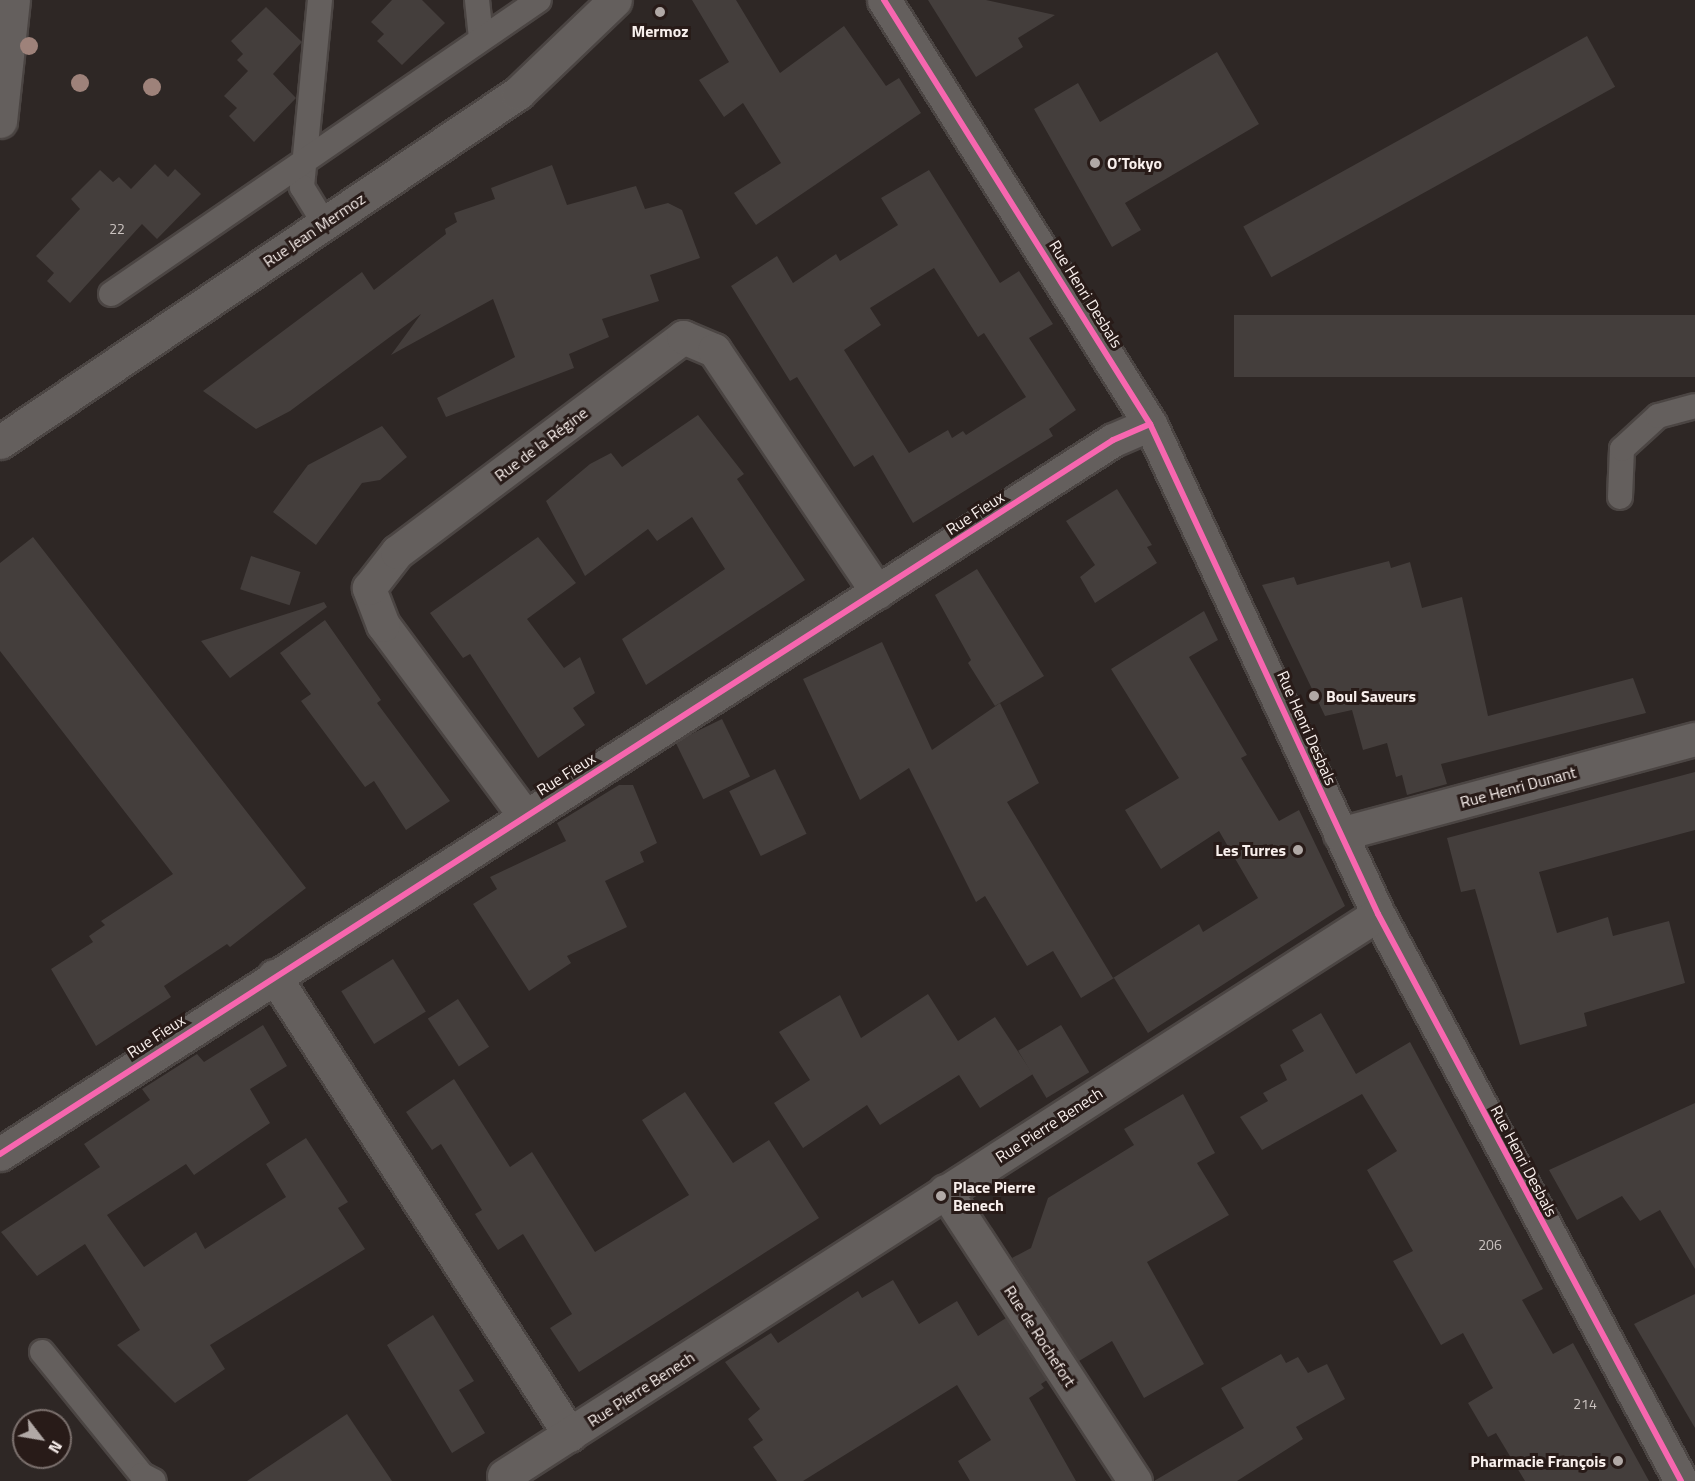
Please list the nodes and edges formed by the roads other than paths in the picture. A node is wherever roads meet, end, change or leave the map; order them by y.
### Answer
1 (13, 0) edge
2 (320, 0) edge
3 (477, 0) edge
4 (539, 0) edge
5 (615, 0) edge
6 (884, 0) edge
7 (481, 38) junction
8 (0, 121) edge
9 (304, 162) junction
10 (324, 223) junction
11 (111, 294) dead end
12 (1695, 406) edge
13 (1150, 424) junction
14 (2, 434) edge
15 (1620, 497) dead end
16 (877, 592) junction
17 (1695, 740) edge
18 (525, 816) junction
19 (1340, 834) junction
20 (1378, 914) junction
21 (274, 976) junction
22 (0, 1154) edge
23 (945, 1191) junction
24 (42, 1352) dead end
25 (570, 1435) junction
26 (500, 1479) edge
27 (154, 1481) edge
28 (1135, 1481) edge
29 (1681, 1481) edge

1 - 8 street
2 - 9 lane
3 - 7 lane
4 - 7 lane
5 - 10 street, Rue Jean Mermoz
6 - 13 street, Rue Henri Desbals
7 - 9 lane
9 - 10 lane
9 - 11 lane
10 - 14 street, Rue Jean Mermoz
12 - 15 lane
13 - 16 street, Rue Fieux
13 - 19 street, Rue Henri Desbals
16 - 18 street, Rue Fieux
16 - 18 street, Rue de la Régine
17 - 19 street, Rue Henri Dunant
18 - 21 street, Rue Fieux
19 - 20 street, Rue Henri Desbals
20 - 23 street, Rue Pierre Benech
20 - 29 street, Rue Henri Desbals
21 - 22 street, Rue Fieux
21 - 25 street, Rue Pierre Benech
23 - 25 street, Rue Pierre Benech
23 - 28 street, Rue de Rochefort
24 - 27 lane
25 - 26 street, Rue Pierre Benech

